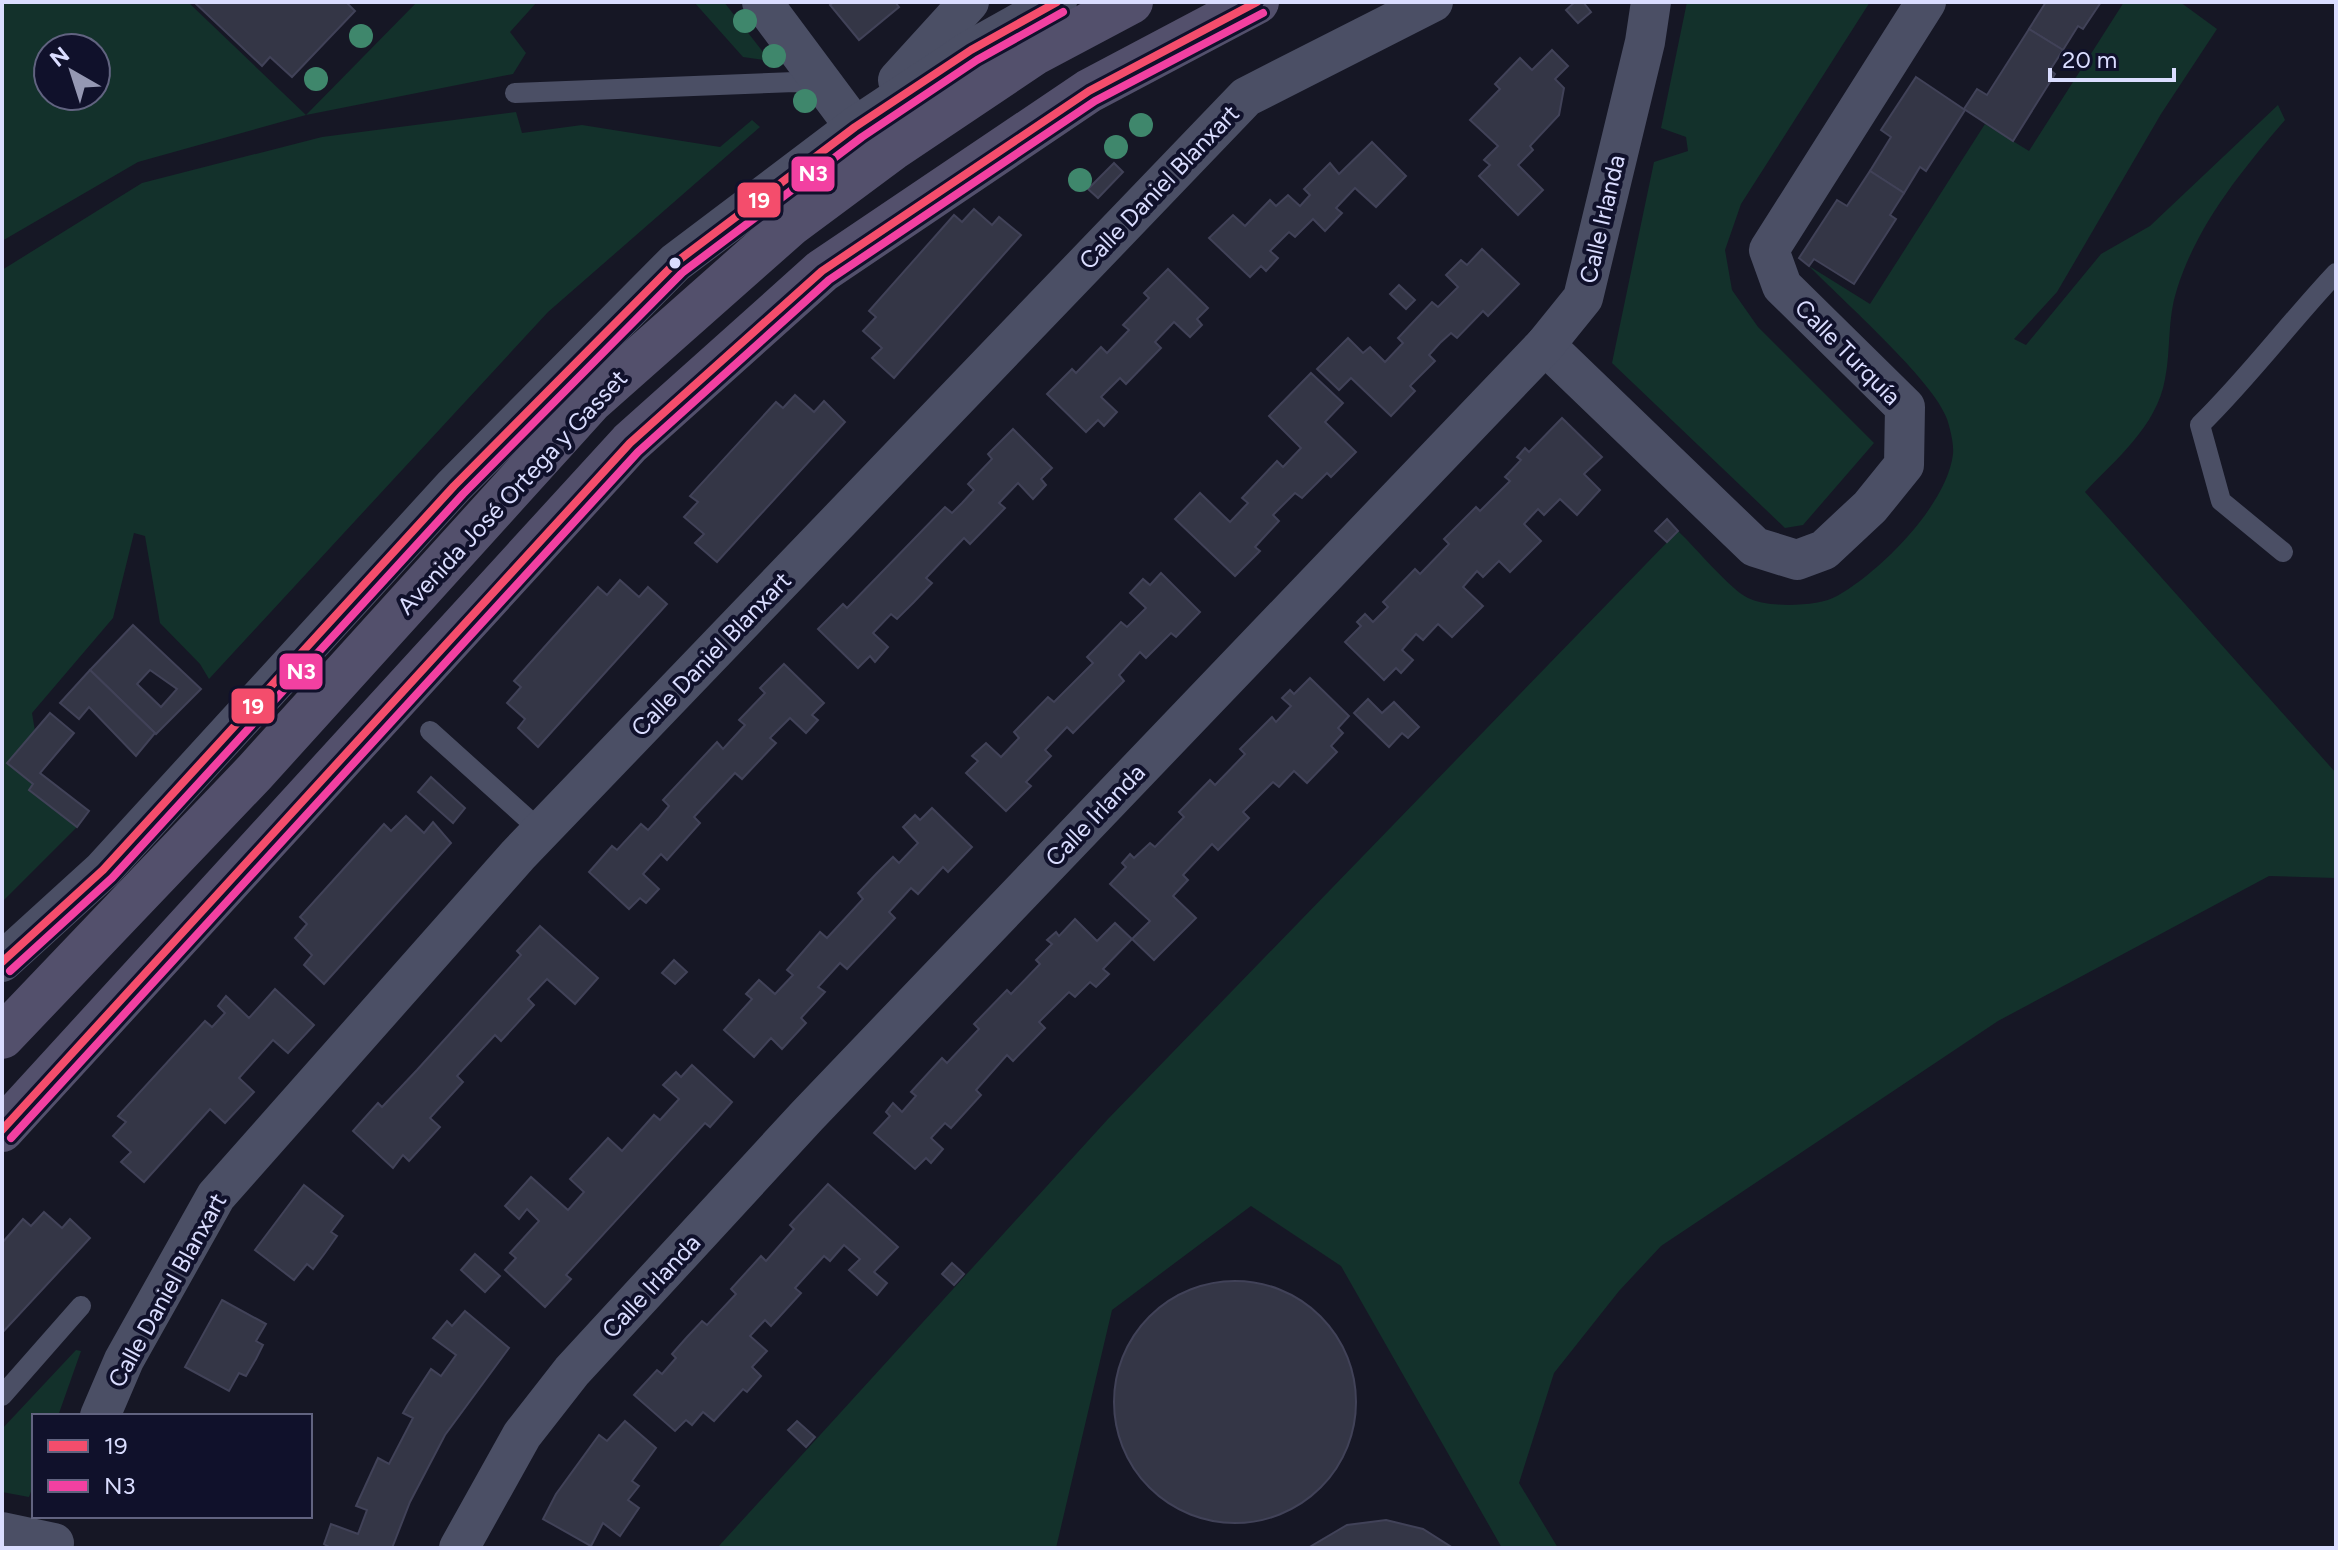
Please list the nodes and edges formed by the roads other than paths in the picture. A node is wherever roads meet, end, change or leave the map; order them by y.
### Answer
1 (762, 2) edge
2 (969, 2) edge
3 (1057, 2) edge
4 (1131, 2) edge
5 (1257, 2) edge
6 (1433, 2) edge
7 (1628, 2) edge
8 (1651, 2) edge
9 (1926, 2) edge
10 (1645, 42) junction
11 (826, 88) junction
12 (515, 93) dead end
13 (855, 127) junction
14 (2336, 273) edge
15 (1545, 345) junction
16 (2283, 552) dead end
17 (430, 731) dead end
18 (541, 831) junction
19 (2, 962) edge
20 (2, 1037) edge
21 (2, 1130) edge
22 (81, 1306) dead end
23 (2, 1396) edge
24 (101, 1414) edge
25 (2, 1532) edge
26 (57, 1536) edge
27 (459, 1548) edge

1 - 11 street
2 - 13 street
3 - 13 street, Avenida José Ortega y Gasset
4 - 20 main road, Avenida José Ortega y Gasset
5 - 21 main road
6 - 18 street, Calle Daniel Blanxart
7 - 10 street
8 - 10 street, Calle Irlanda
9 - 15 street, Calle Turquía
10 - 15 street, Calle Irlanda
11 - 12 lane
11 - 13 street
13 - 19 street, Avenida José Ortega y Gasset
14 - 16 lane
15 - 27 street, Calle Irlanda
17 - 18 lane
18 - 24 street, Calle Daniel Blanxart
22 - 23 lane
25 - 26 street

